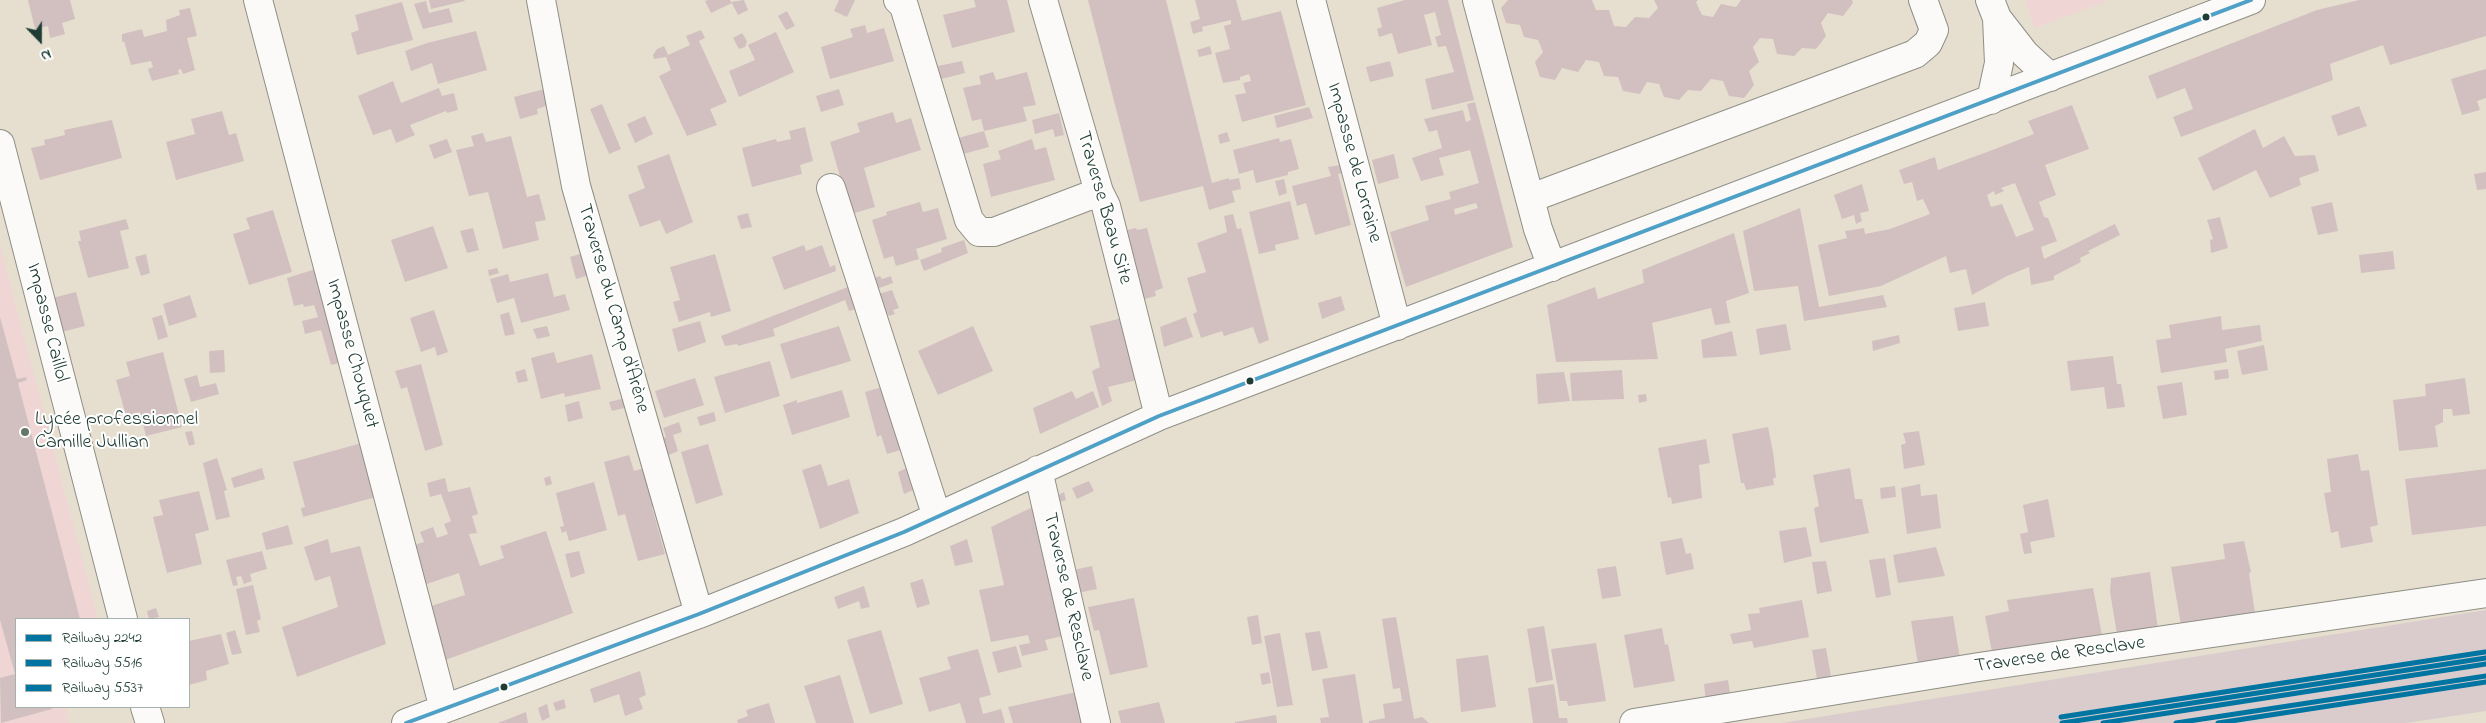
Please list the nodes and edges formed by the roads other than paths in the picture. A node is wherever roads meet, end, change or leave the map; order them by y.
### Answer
1 (258, 0) edge
2 (541, 0) edge
3 (898, 0) edge
4 (1043, 0) edge
5 (1311, 0) edge
6 (1477, 0) edge
7 (1923, 0) edge
8 (2251, 0) edge
9 (1994, 9) edge
10 (2050, 77) junction
11 (1991, 100) junction
12 (0, 144) edge
13 (831, 188) dead end
14 (1099, 192) junction
15 (1531, 198) junction
16 (1552, 267) junction
17 (1397, 326) junction
18 (1159, 416) junction
19 (1038, 470) junction
20 (937, 517) junction
21 (2486, 594) edge
22 (699, 614) junction
23 (123, 618) edge
24 (145, 708) edge
25 (444, 709) junction
26 (150, 723) edge
27 (406, 723) edge
28 (1096, 723) edge
29 (1634, 723) edge

1 - 25 street, Impasse Chouquet
2 - 22 street, Traverse du Camp d'Arène
3 - 14 street
4 - 14 street, Traverse Beau Site
5 - 17 street, Impasse de Lorraine
6 - 15 street
7 - 15 street
8 - 10 street
9 - 10 street
9 - 11 street
10 - 11 street
11 - 16 street
12 - 23 street, Impasse Caillol
13 - 20 street
14 - 18 street, Traverse Beau Site
15 - 16 street
16 - 17 street
17 - 18 street
18 - 19 street
19 - 20 street
19 - 28 street, Traverse de Resclave
20 - 22 street
21 - 29 street, Traverse de Resclave
22 - 25 street
24 - 26 street
25 - 27 street

